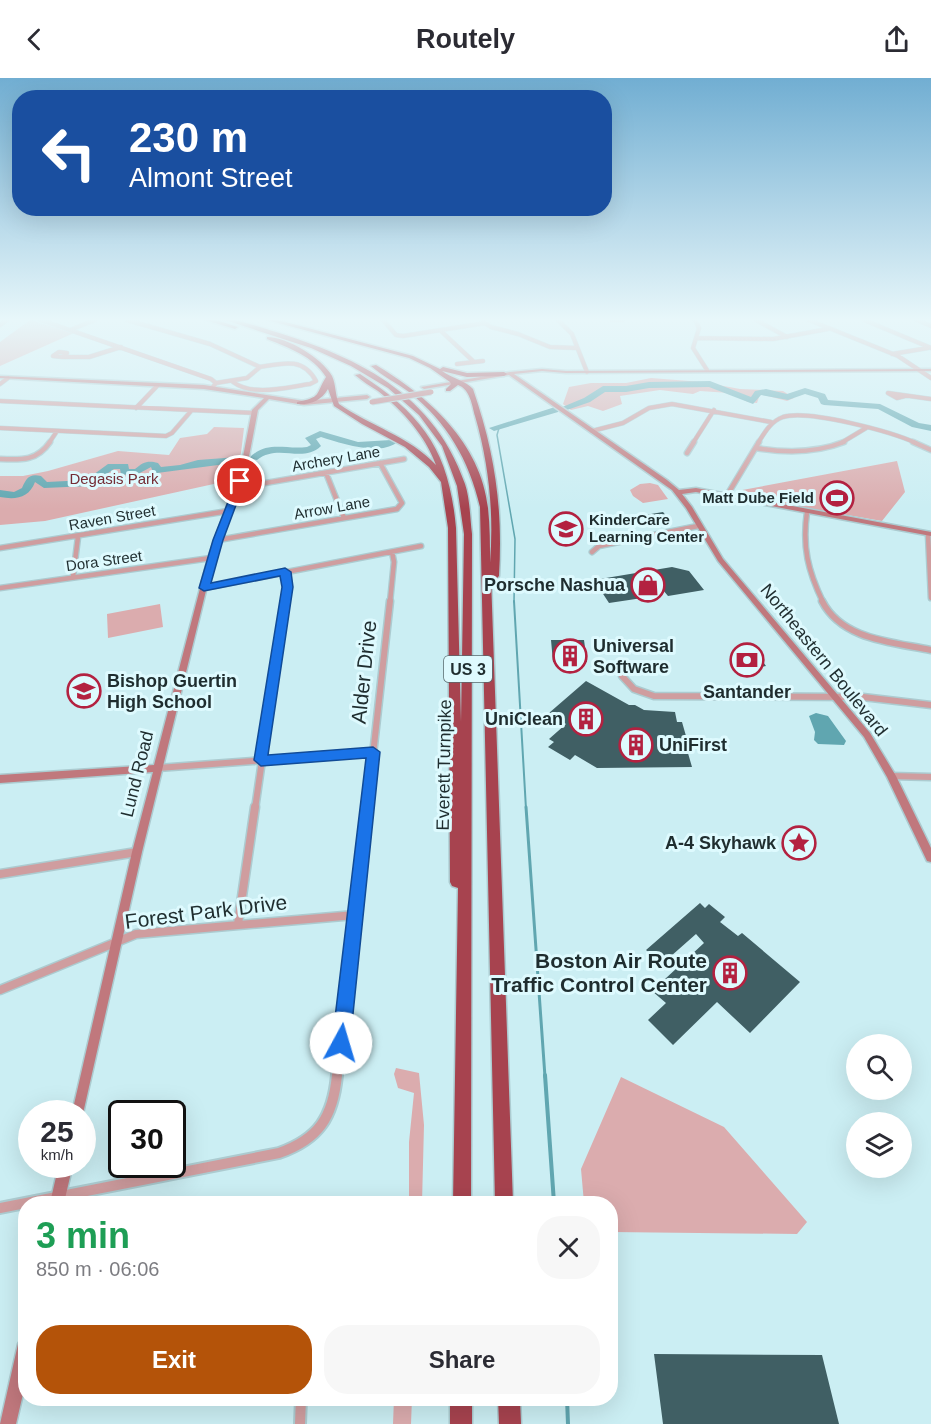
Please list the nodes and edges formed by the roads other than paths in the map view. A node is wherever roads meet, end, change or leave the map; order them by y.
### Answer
1 (454, 382) edge
2 (111, 383) edge
3 (213, 383) edge
4 (229, 383) edge
5 (234, 383) edge
6 (314, 383) edge
7 (327, 383) edge
8 (330, 383) edge
9 (371, 383) edge
10 (386, 383) edge
11 (402, 383) edge
12 (449, 383) edge
13 (457, 383) edge
14 (481, 383) edge
15 (524, 383) edge
16 (158, 385) junction
17 (214, 386) junction
18 (467, 386) junction
19 (448, 390) junction
20 (905, 396) dead end
21 (931, 399) edge
22 (0, 401) edge
23 (268, 401) junction
24 (299, 403) junction
25 (332, 407) junction
26 (136, 408) junction
27 (714, 410) junction
28 (191, 411) junction
29 (255, 413) junction
30 (771, 422) junction
31 (0, 428) edge
32 (866, 428) junction
33 (57, 430) junction
34 (592, 431) junction
35 (756, 447) junction
36 (931, 450) edge
37 (687, 453) dead end
38 (0, 459) edge
39 (404, 459) dead end
40 (380, 464) junction
41 (326, 473) junction
42 (657, 475) junction
43 (237, 488) junction
44 (700, 491) junction
45 (679, 492) junction
46 (726, 497) junction
47 (228, 511) junction
48 (807, 512) junction
49 (451, 516) junction
50 (344, 518) junction
51 (698, 526) junction
52 (930, 534) edge
53 (78, 537) junction
54 (218, 540) junction
55 (421, 546) dead end
56 (0, 548) edge
57 (392, 552) junction
58 (592, 552) dead end
59 (212, 558) junction
60 (285, 572) junction
61 (73, 577) junction
62 (0, 588) edge
63 (204, 588) junction
64 (931, 592) edge
65 (931, 597) edge
66 (489, 625) junction
67 (931, 650) edge
68 (622, 676) dead end
69 (837, 698) junction
70 (931, 705) edge
71 (373, 752) junction
72 (261, 760) junction
73 (158, 768) junction
74 (891, 777) junction
75 (931, 777) edge
76 (0, 779) edge
77 (137, 852) junction
78 (931, 858) edge
79 (0, 874) edge
80 (355, 915) junction
81 (238, 924) junction
82 (117, 941) junction
83 (0, 990) edge
84 (81, 1100) edge
85 (463, 1154) junction
86 (63, 1178) edge
87 (59, 1196) edge
88 (77, 1196) edge
89 (462, 1196) edge
90 (504, 1196) edge
91 (18, 1206) edge
92 (0, 1208) edge
93 (18, 1396) edge
94 (301, 1406) edge
95 (461, 1406) edge
96 (510, 1406) edge
97 (8, 1424) edge
98 (300, 1424) edge
99 (461, 1424) edge
100 (510, 1424) edge

1 - 19 highway
2 - 16 street
3 - 17 street
4 - 17 street
5 - 6 street
7 - 24 highway
8 - 25 highway
9 - 49 highway
10 - 85 highway, Everett Turnpike / US 3
11 - 66 highway, US 3
12 - 25 street
13 - 18 highway
14 - 18 street
15 - 34 street
16 - 17 street
16 - 26 street
17 - 23 street
18 - 19 street
18 - 66 highway
19 - 25 street, bridge
20 - 21 street
22 - 26 street
23 - 24 street
23 - 25 street
23 - 29 street
24 - 25 street
25 - 49 highway
26 - 28 street
27 - 30 street
27 - 34 street
27 - 37 street
28 - 29 street
28 - 33 street
29 - 43 street, Lund Road
30 - 32 street
30 - 35 street
31 - 33 street
32 - 35 street
32 - 36 street
33 - 38 street
34 - 42 street
35 - 46 street
39 - 40 street, Archery Lane
40 - 41 street, Archery Lane
40 - 50 street, Arrow Lane
41 - 43 street, Archery Lane
41 - 50 street
42 - 44 street
42 - 45 street
43 - 47 street, Lund Road
44 - 45 street
44 - 46 street
45 - 51 street, Northeastern Boulevard
46 - 48 street
47 - 53 street, Raven Street
47 - 54 street, Lund Road
48 - 52 street
48 - 67 street
49 - 85 highway
50 - 54 street, Arrow Lane
51 - 58 street
51 - 69 street, Northeastern Boulevard
52 - 64 street
53 - 56 street, Raven Street
53 - 61 street
54 - 59 street, Lund Road
55 - 57 street
57 - 60 street
57 - 71 street, Alder Drive
59 - 61 street, Dora Street
59 - 63 street, Lund Road
60 - 63 street
60 - 72 street
61 - 62 street, Dora Street
63 - 73 street, Lund Road
64 - 65 street
66 - 90 highway, US 3
68 - 69 street
69 - 70 street
69 - 74 street, Northeastern Boulevard
71 - 72 street
71 - 80 street, Alder Drive
72 - 73 street
72 - 81 street
73 - 76 street
73 - 77 street, Lund Road
74 - 75 street
74 - 78 street, Northeastern Boulevard
77 - 79 street
77 - 82 street, Lund Road
80 - 81 street, Forest Park Drive
80 - 88 street, Alder Drive
81 - 82 street, Forest Park Drive
82 - 83 street, Forest Park Drive
82 - 84 street, Lund Road
85 - 89 highway, Everett Turnpike / US 3
86 - 87 street
91 - 92 street, Alder Drive
93 - 97 street
94 - 98 street
95 - 99 highway
96 - 100 highway

